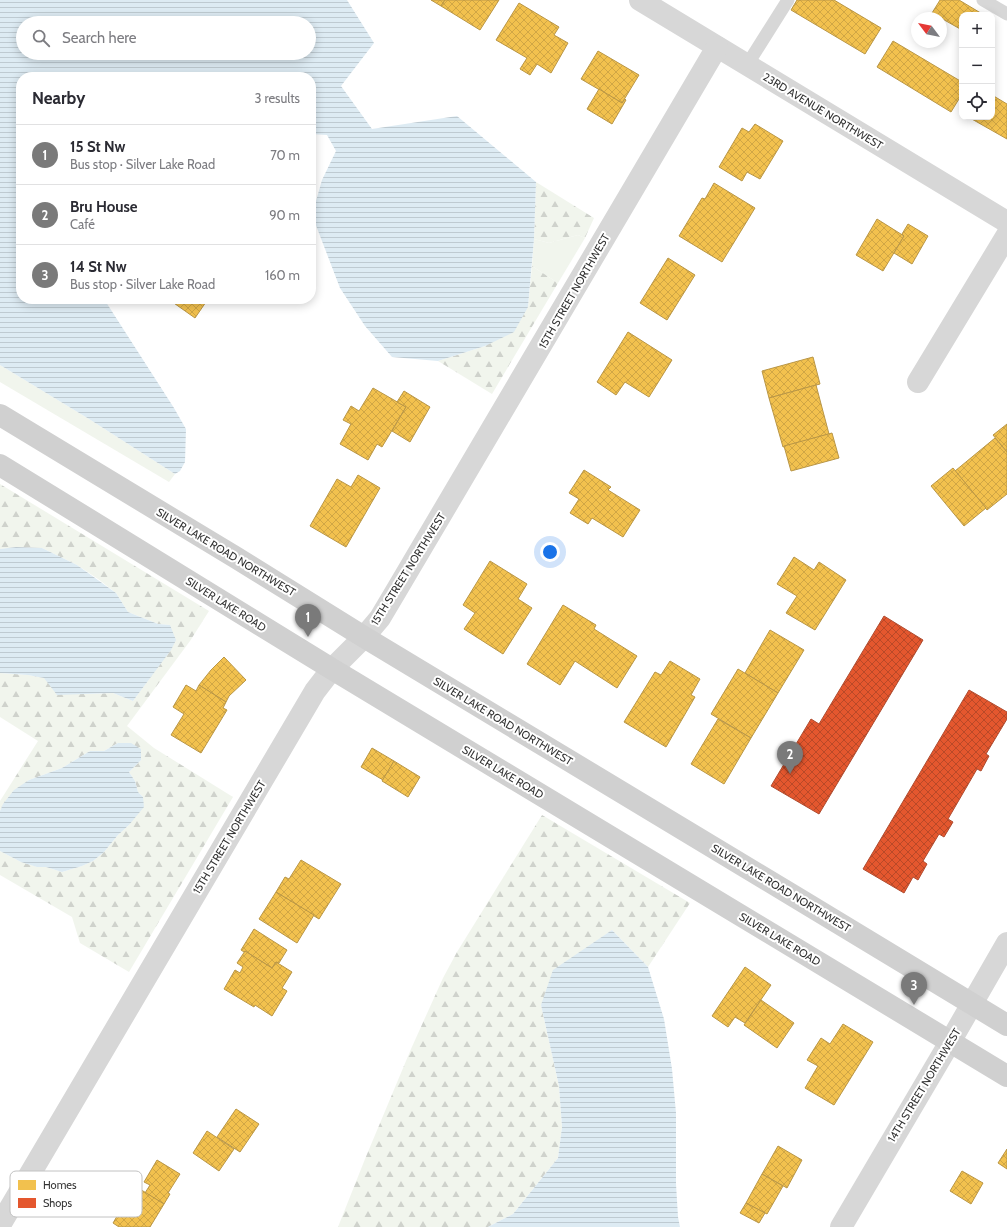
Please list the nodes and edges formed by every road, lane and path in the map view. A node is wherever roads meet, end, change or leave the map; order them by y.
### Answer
1 (640, 0) edge
2 (788, 0) edge
3 (983, 0) edge
4 (1007, 14) edge
5 (716, 47) junction
6 (747, 65) junction
7 (1007, 222) edge
8 (1007, 235) edge
9 (918, 382) dead end
10 (0, 415) edge
11 (0, 465) edge
12 (364, 637) junction
13 (332, 669) junction
14 (1007, 942) edge
15 (972, 1004) junction
16 (1007, 1025) edge
17 (950, 1042) junction
18 (1007, 1076) edge
19 (32, 1171) edge
20 (10, 1208) edge
21 (0, 1225) edge
22 (840, 1227) edge

1 - 5 street, 23RD AVENUE NORTHWEST
2 - 6 lane
3 - 4 lane
5 - 6 street, 23RD AVENUE NORTHWEST
5 - 12 street, 15TH STREET NORTHWEST
6 - 7 street, 23RD AVENUE NORTHWEST
8 - 9 street
10 - 12 main road, SILVER LAKE ROAD NORTHWEST
11 - 13 main road, SILVER LAKE ROAD
12 - 13 street, 15TH STREET NORTHWEST
12 - 15 main road, SILVER LAKE ROAD NORTHWEST
13 - 17 main road, SILVER LAKE ROAD
13 - 19 street, 15TH STREET NORTHWEST
14 - 15 street, 14TH STREET NORTHWEST
15 - 16 main road, SILVER LAKE ROAD NORTHWEST
15 - 17 street, 14TH STREET NORTHWEST
17 - 18 main road, SILVER LAKE ROAD
17 - 22 street, 14TH STREET NORTHWEST
20 - 21 street, 15TH STREET NORTHWEST

